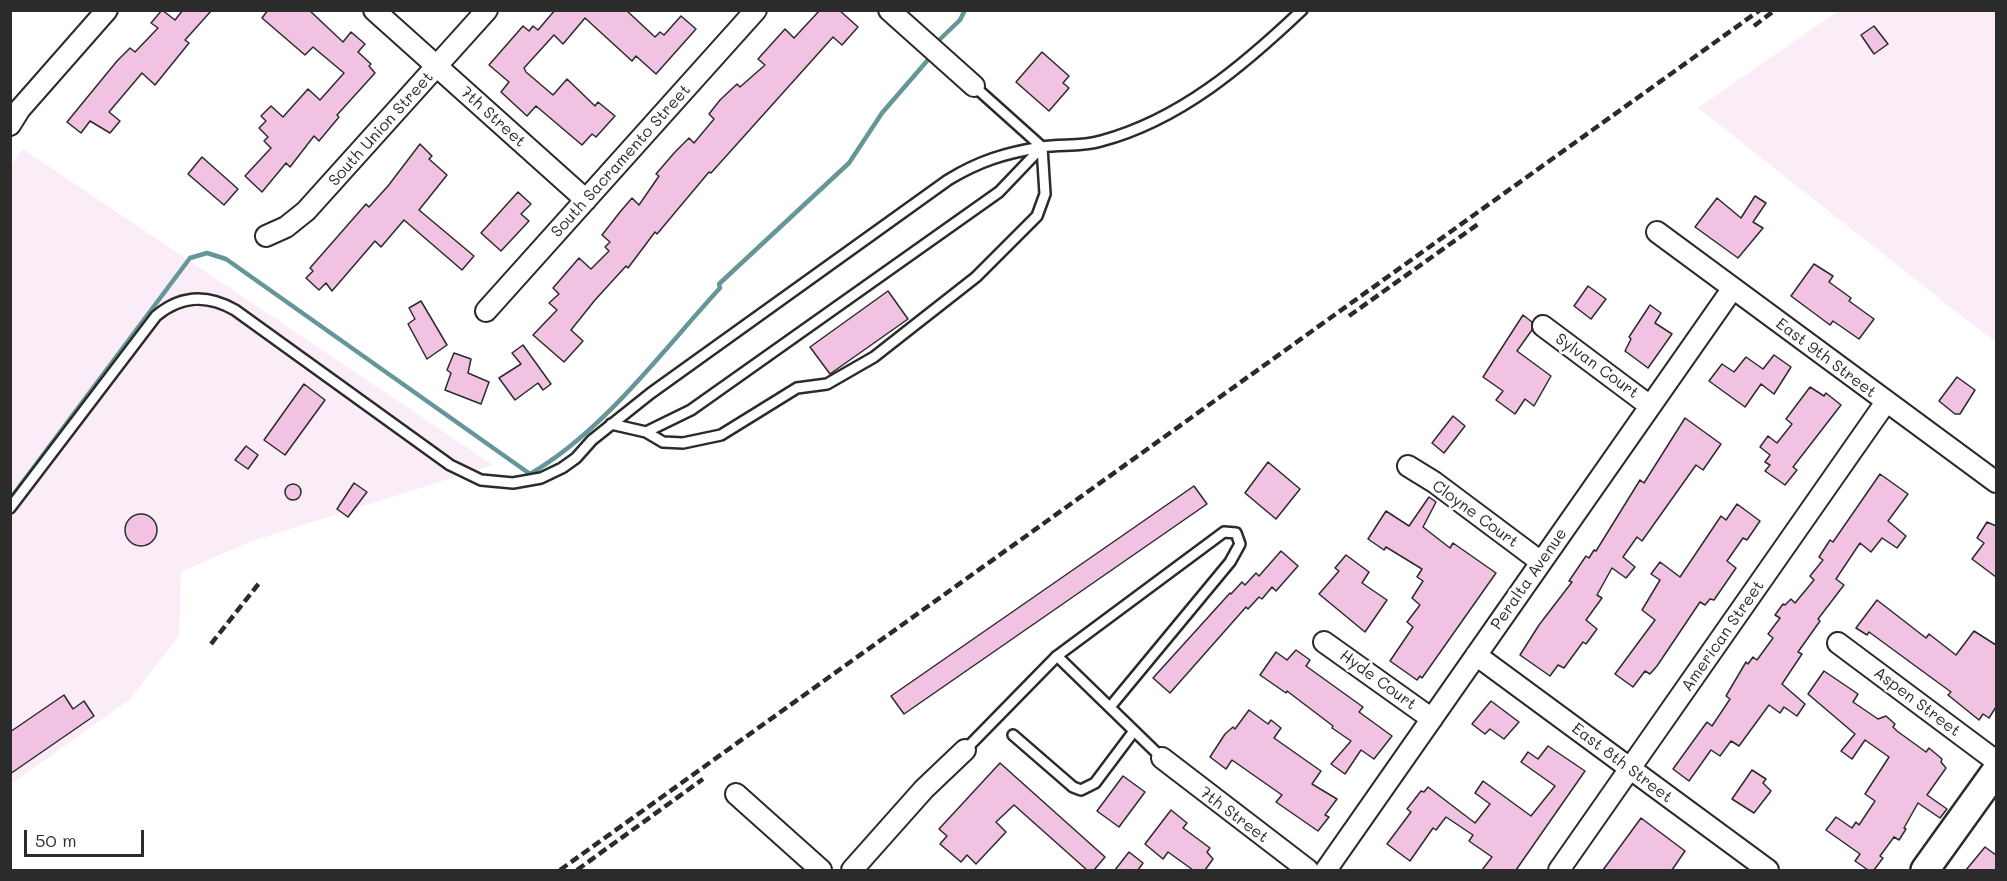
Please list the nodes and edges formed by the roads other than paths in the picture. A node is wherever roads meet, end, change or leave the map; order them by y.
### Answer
1 (107, 10) edge
2 (374, 10) edge
3 (488, 10) edge
4 (756, 10) edge
5 (889, 10) edge
6 (1302, 10) edge
7 (437, 68) junction
8 (974, 86) joint
9 (15, 117) edge
10 (1042, 147) junction
11 (586, 200) junction
12 (1657, 232) dead end
13 (266, 236) dead end
14 (1733, 288) junction
15 (486, 311) dead end
16 (1543, 326) dead end
17 (1886, 402) junction
18 (1650, 406) junction
19 (611, 424) junction
20 (646, 432) junction
21 (1408, 466) dead end
22 (1996, 482) edge
23 (10, 508) edge
24 (1541, 562) junction
25 (1324, 642) dead end
26 (1838, 643) dead end
27 (1476, 655) junction
28 (1057, 656) junction
29 (1110, 707) junction
30 (1432, 719) junction
31 (1134, 731) junction
32 (1013, 735) dead end
33 (965, 750) joint
34 (1162, 758) joint
35 (1996, 761) edge
36 (1630, 769) junction
37 (1996, 771) edge
38 (736, 794) dead end
39 (821, 870) edge
40 (852, 870) edge
41 (1308, 870) edge
42 (1326, 870) edge
43 (1559, 870) edge
44 (1768, 870) edge
45 (1925, 870) edge

1 - 9 street
2 - 7 street, 7th Street
3 - 7 street, South Union Street
4 - 11 street, South Sacramento Street
5 - 8 street
6 - 10 lane
7 - 11 street, 7th Street
7 - 13 street, South Union Street
8 - 10 lane
10 - 19 lane
10 - 20 lane
10 - 20 lane
11 - 15 street, South Sacramento Street
12 - 14 street, East 9th Street
14 - 17 street, East 9th Street
14 - 18 street, Peralta Avenue
16 - 18 street, Sylvan Court
17 - 22 street, East 9th Street
17 - 36 street, American Street
18 - 24 street, Peralta Avenue
19 - 20 lane
19 - 23 lane
21 - 24 street, Cloyne Court
24 - 27 street, Peralta Avenue
25 - 30 street, Hyde Court
26 - 35 street, Aspen Street
27 - 30 street, Peralta Avenue
27 - 36 street, East 8th Street
28 - 29 lane
28 - 29 lane
28 - 33 lane
29 - 31 lane
30 - 42 street, Peralta Avenue
31 - 32 lane
31 - 34 lane
33 - 40 street
34 - 41 street, 7th Street
36 - 43 street, American Street
36 - 44 street, East 8th Street
37 - 45 street
38 - 39 street

